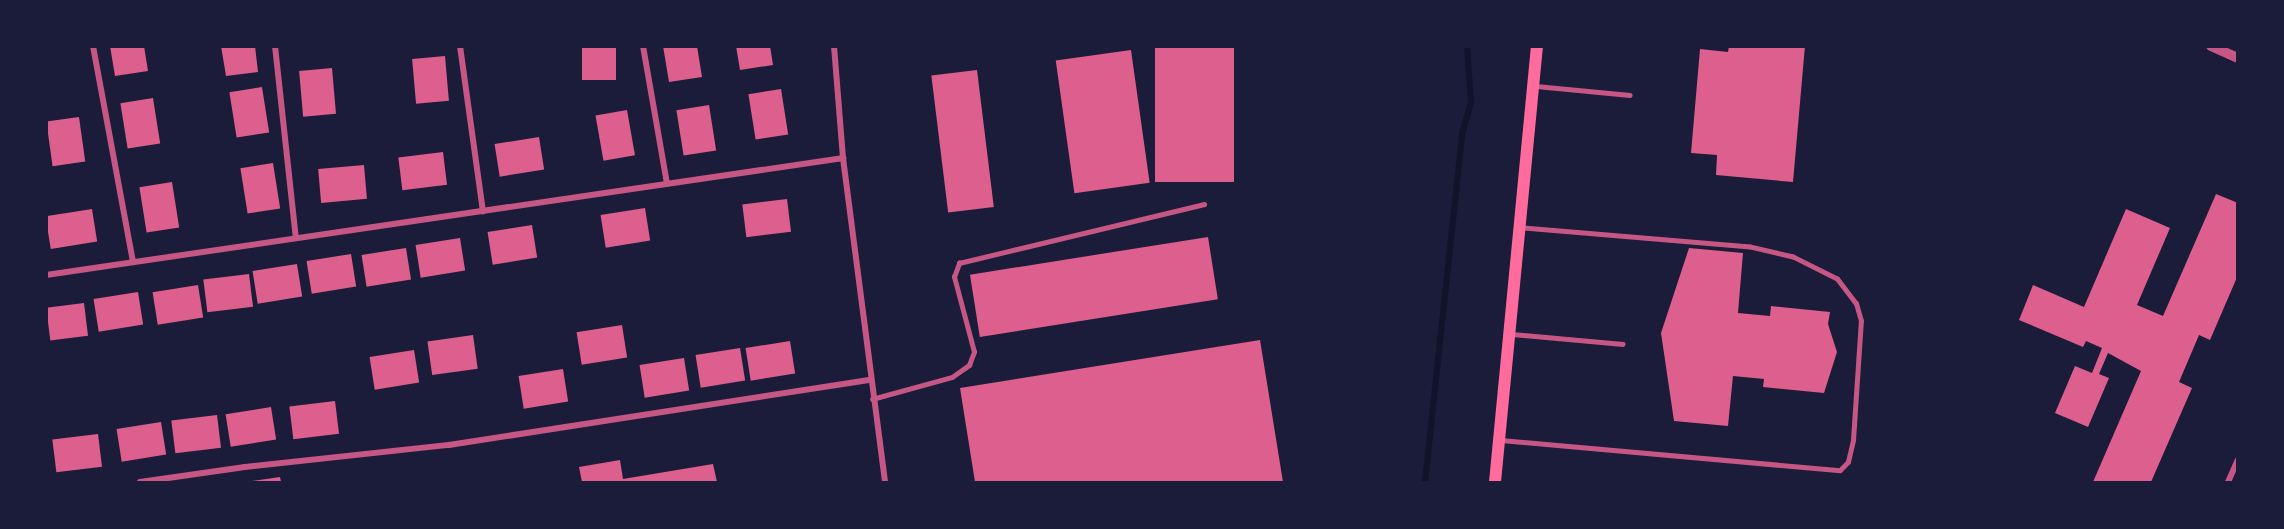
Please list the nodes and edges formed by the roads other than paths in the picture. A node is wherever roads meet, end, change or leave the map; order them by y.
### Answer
1 (93, 46) edge
2 (275, 46) edge
3 (460, 46) edge
4 (643, 46) edge
5 (834, 46) edge
6 (1537, 46) edge
7 (2211, 46) edge
8 (2238, 58) edge
9 (1533, 86) junction
10 (1630, 96) dead end
11 (843, 158) junction
12 (667, 184) junction
13 (1204, 204) dead end
14 (483, 210) junction
15 (1519, 228) junction
16 (296, 238) junction
17 (133, 262) junction
18 (46, 275) edge
19 (1509, 334) junction
20 (1623, 344) dead end
21 (869, 380) junction
22 (872, 399) junction
23 (1499, 440) junction
24 (2238, 460) edge
25 (140, 483) edge
26 (885, 483) edge
27 (1495, 483) edge
28 (2228, 483) edge

1 - 17 street
2 - 16 street
3 - 14 street
4 - 12 street
5 - 11 street
6 - 9 main road
7 - 8 street
9 - 10 lane
9 - 15 main road
11 - 12 street
11 - 21 street
12 - 14 street
13 - 22 lane
14 - 16 street
15 - 19 main road
15 - 23 lane
16 - 17 street
17 - 18 street
19 - 20 lane
19 - 23 main road
21 - 22 street
21 - 25 street
22 - 26 street
23 - 27 main road
24 - 28 street

